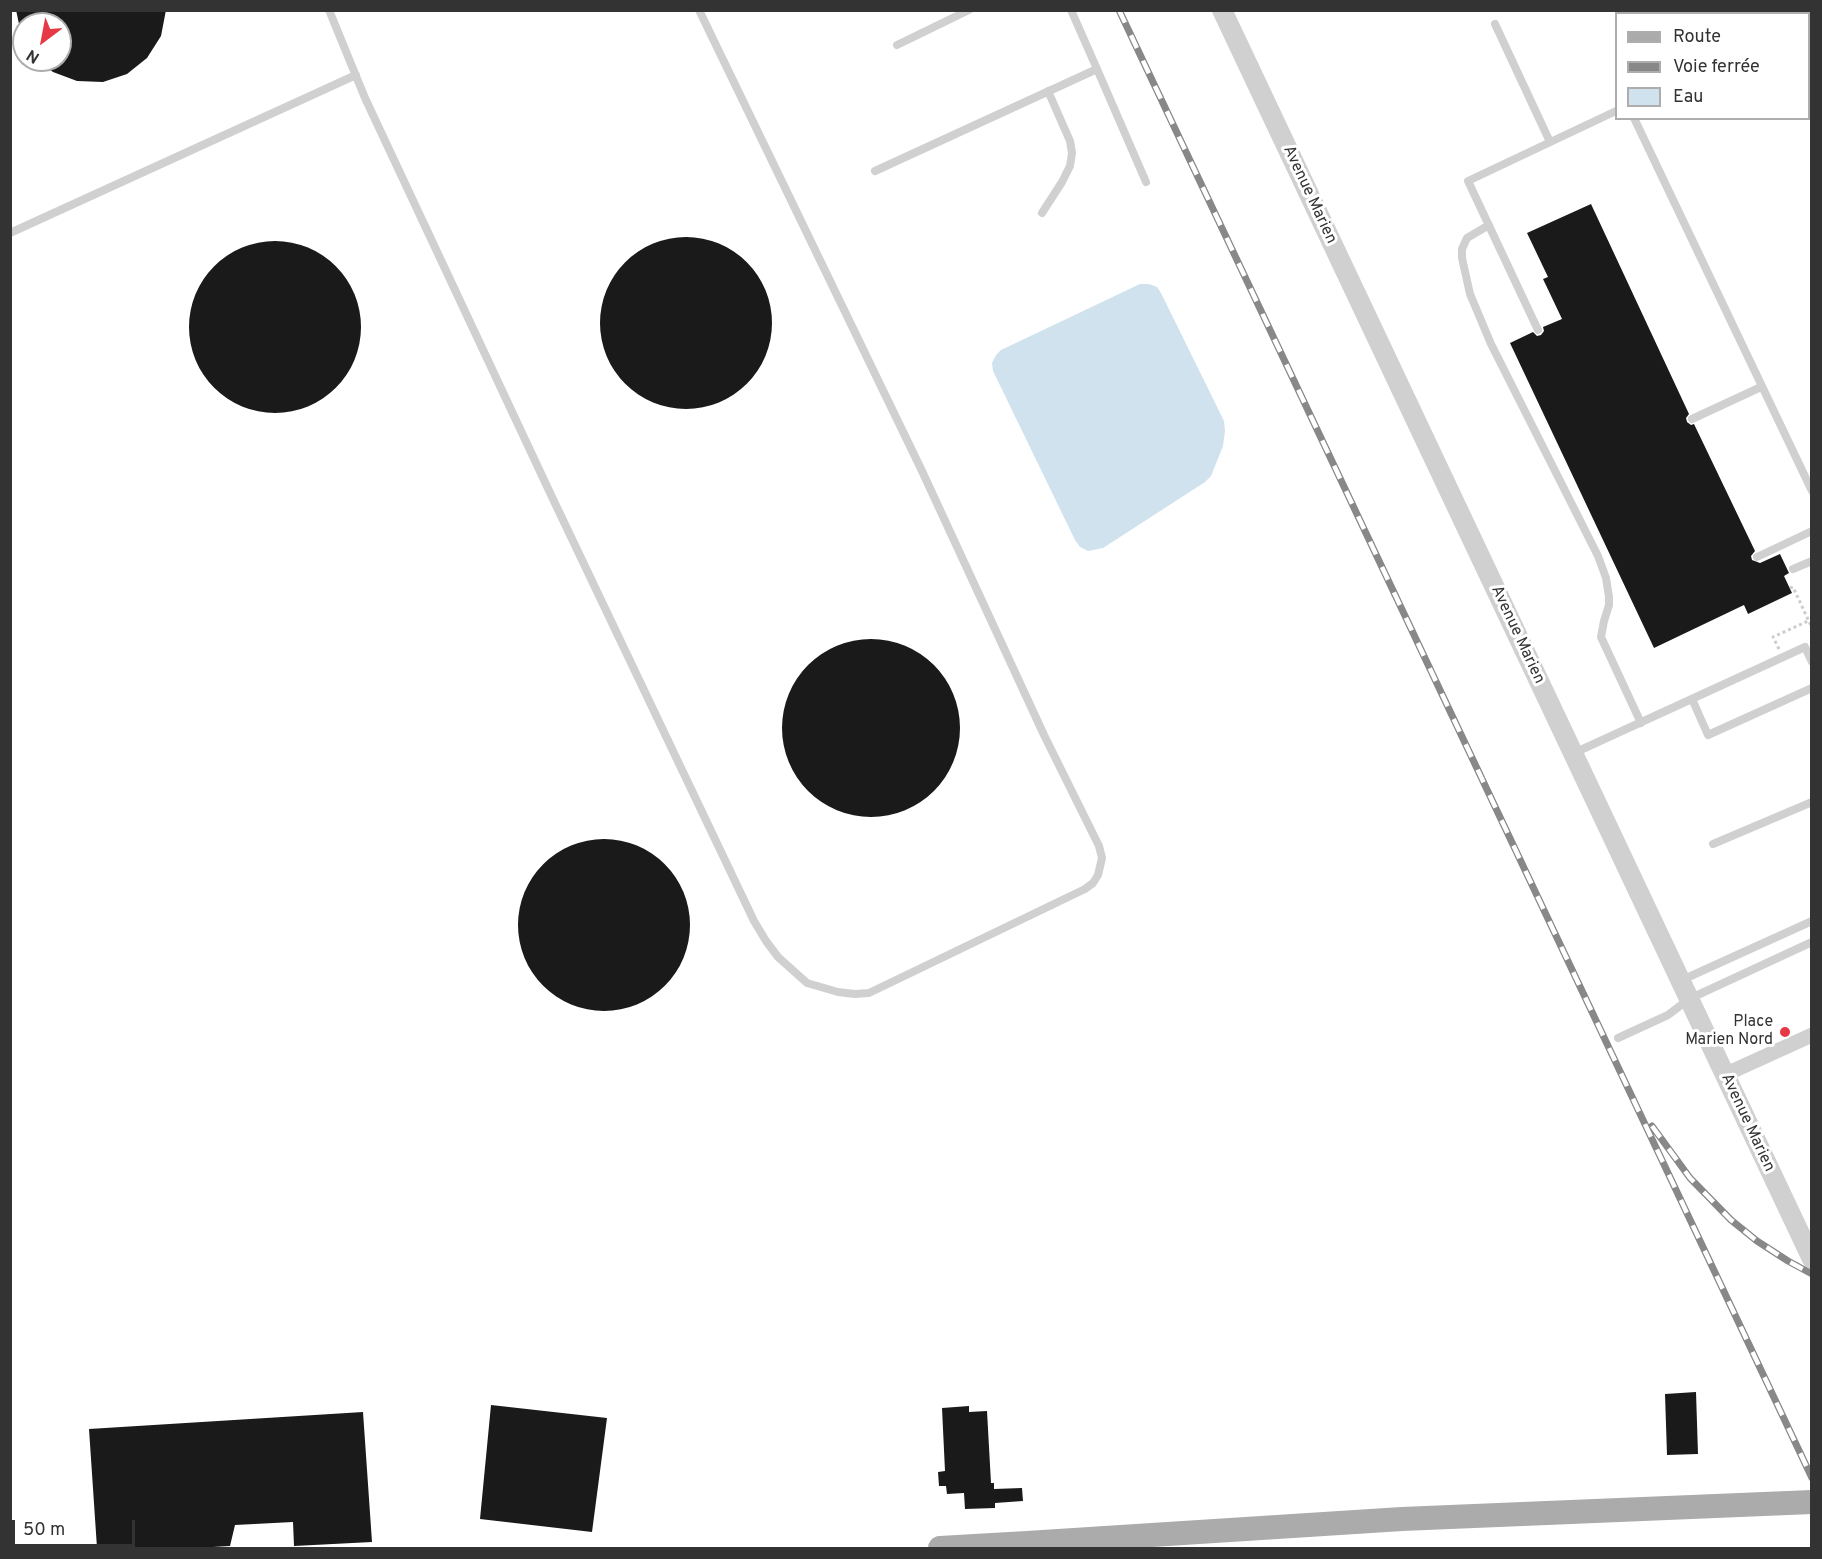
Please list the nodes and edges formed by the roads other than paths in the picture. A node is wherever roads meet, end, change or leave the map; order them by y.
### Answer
1 (329, 10) edge
2 (699, 10) edge
3 (969, 10) edge
4 (1071, 10) edge
5 (1222, 10) edge
6 (1495, 24) dead end
7 (897, 45) dead end
8 (1097, 69) junction
9 (356, 75) junction
10 (1048, 91) junction
11 (1615, 112) edge
12 (1635, 120) edge
13 (1550, 142) junction
14 (875, 171) dead end
15 (1146, 182) dead end
16 (1042, 213) dead end
17 (1489, 225) junction
18 (10, 233) edge
19 (1538, 330) dead end
20 (1761, 387) junction
21 (1692, 419) dead end
22 (1812, 491) edge
23 (1812, 531) edge
24 (1757, 556) dead end
25 (1812, 561) edge
26 (1793, 569) dead end
27 (1811, 660) edge
28 (1812, 688) edge
29 (1692, 699) junction
30 (1641, 723) junction
31 (1573, 754) junction
32 (1812, 802) edge
33 (1713, 844) dead end
34 (1812, 921) edge
35 (1812, 942) edge
36 (1680, 981) junction
37 (1689, 999) junction
38 (1812, 1035) edge
39 (1618, 1038) dead end
40 (1725, 1075) junction
41 (1812, 1259) edge
42 (1812, 1502) edge
43 (1027, 1544) junction
44 (940, 1548) edge
45 (1114, 1548) edge

1 - 9 lane
2 - 9 lane
3 - 7 lane
4 - 8 lane
5 - 31 street, Avenue Marien
6 - 13 lane
8 - 10 lane
8 - 15 lane
9 - 18 lane
10 - 14 lane
10 - 16 lane
11 - 13 lane
12 - 20 lane
13 - 17 lane
17 - 19 lane
17 - 30 lane
20 - 21 lane
20 - 22 lane
23 - 24 lane
25 - 26 lane
27 - 29 lane
28 - 29 lane
29 - 30 lane
30 - 31 lane
31 - 36 street, Avenue Marien
32 - 33 lane
34 - 36 lane
35 - 37 lane
36 - 37 street, Avenue Marien
37 - 39 lane
37 - 40 street, Avenue Marien
38 - 40 street
40 - 41 street, Avenue Marien
42 - 43 main road
43 - 44 main road
43 - 45 main road

